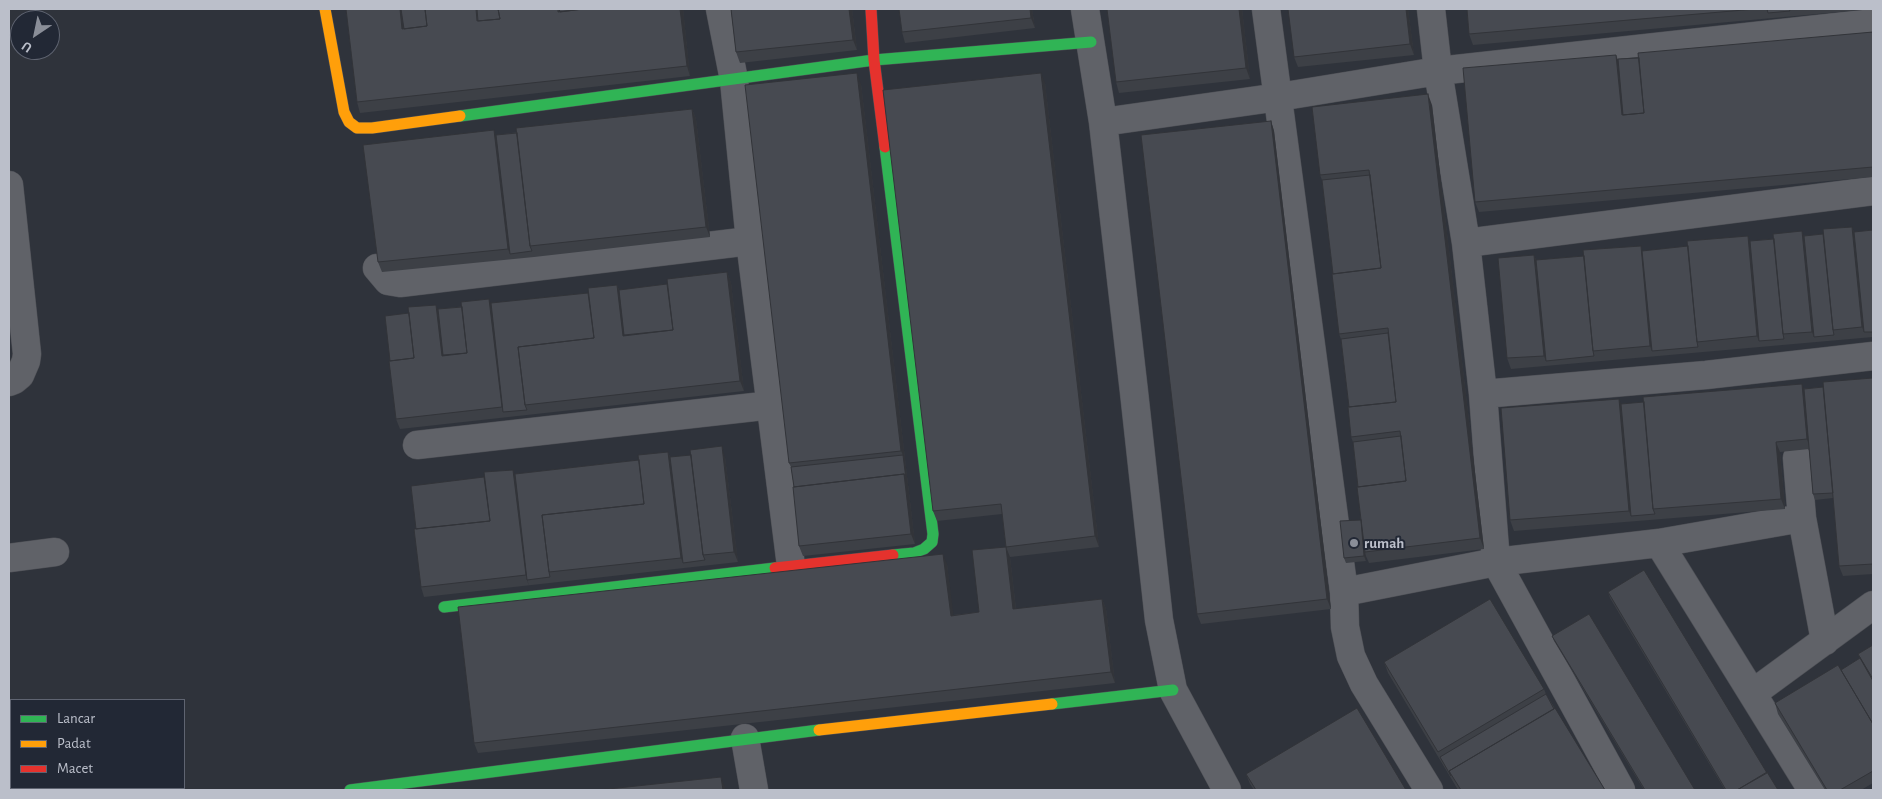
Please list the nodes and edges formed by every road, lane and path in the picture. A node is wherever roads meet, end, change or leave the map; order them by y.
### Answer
1 (325, 9) edge
2 (720, 9) edge
3 (871, 9) edge
4 (1085, 9) edge
5 (1266, 9) edge
6 (1431, 9) edge
7 (1873, 22) edge
8 (1091, 42) junction
9 (874, 60) junction
10 (1438, 71) junction
11 (734, 80) junction
12 (1279, 97) junction
13 (1103, 122) junction
14 (9, 185) edge
15 (1873, 191) edge
16 (750, 241) junction
17 (1466, 243) junction
18 (377, 268) edge
19 (1873, 356) edge
20 (9, 382) edge
21 (1483, 394) junction
22 (772, 405) junction
23 (417, 445) dead end
24 (1797, 458) edge
25 (1802, 518) junction
26 (1659, 543) junction
27 (55, 552) dead end
28 (9, 558) edge
29 (1496, 562) junction
30 (791, 566) junction
31 (1344, 592) junction
32 (1873, 605) edge
33 (444, 607) dead end
34 (1825, 641) junction
35 (1173, 690) junction
36 (1753, 693) junction
37 (745, 738) junction
38 (350, 790) edge
39 (754, 790) edge
40 (1227, 790) edge
41 (1429, 790) edge
42 (1621, 790) edge
43 (1812, 790) edge

1 - 11 street
2 - 11 street
3 - 9 street
4 - 8 street
5 - 12 street
6 - 10 street
7 - 10 street
8 - 9 street
8 - 13 street
9 - 11 street
9 - 30 street
10 - 12 street
10 - 17 street
11 - 16 street
12 - 13 street
12 - 31 street
13 - 35 street
14 - 20 street
15 - 17 street
16 - 18 street
16 - 22 street
17 - 21 street
19 - 21 street
21 - 29 street
22 - 23 street
22 - 30 street
24 - 25 street
25 - 26 street
25 - 34 street
26 - 29 street
26 - 36 street
27 - 28 street
29 - 31 street
29 - 42 street
30 - 33 street
31 - 41 street
32 - 34 street
34 - 36 street
35 - 37 street
35 - 40 street
36 - 43 street
37 - 38 street
37 - 39 street

